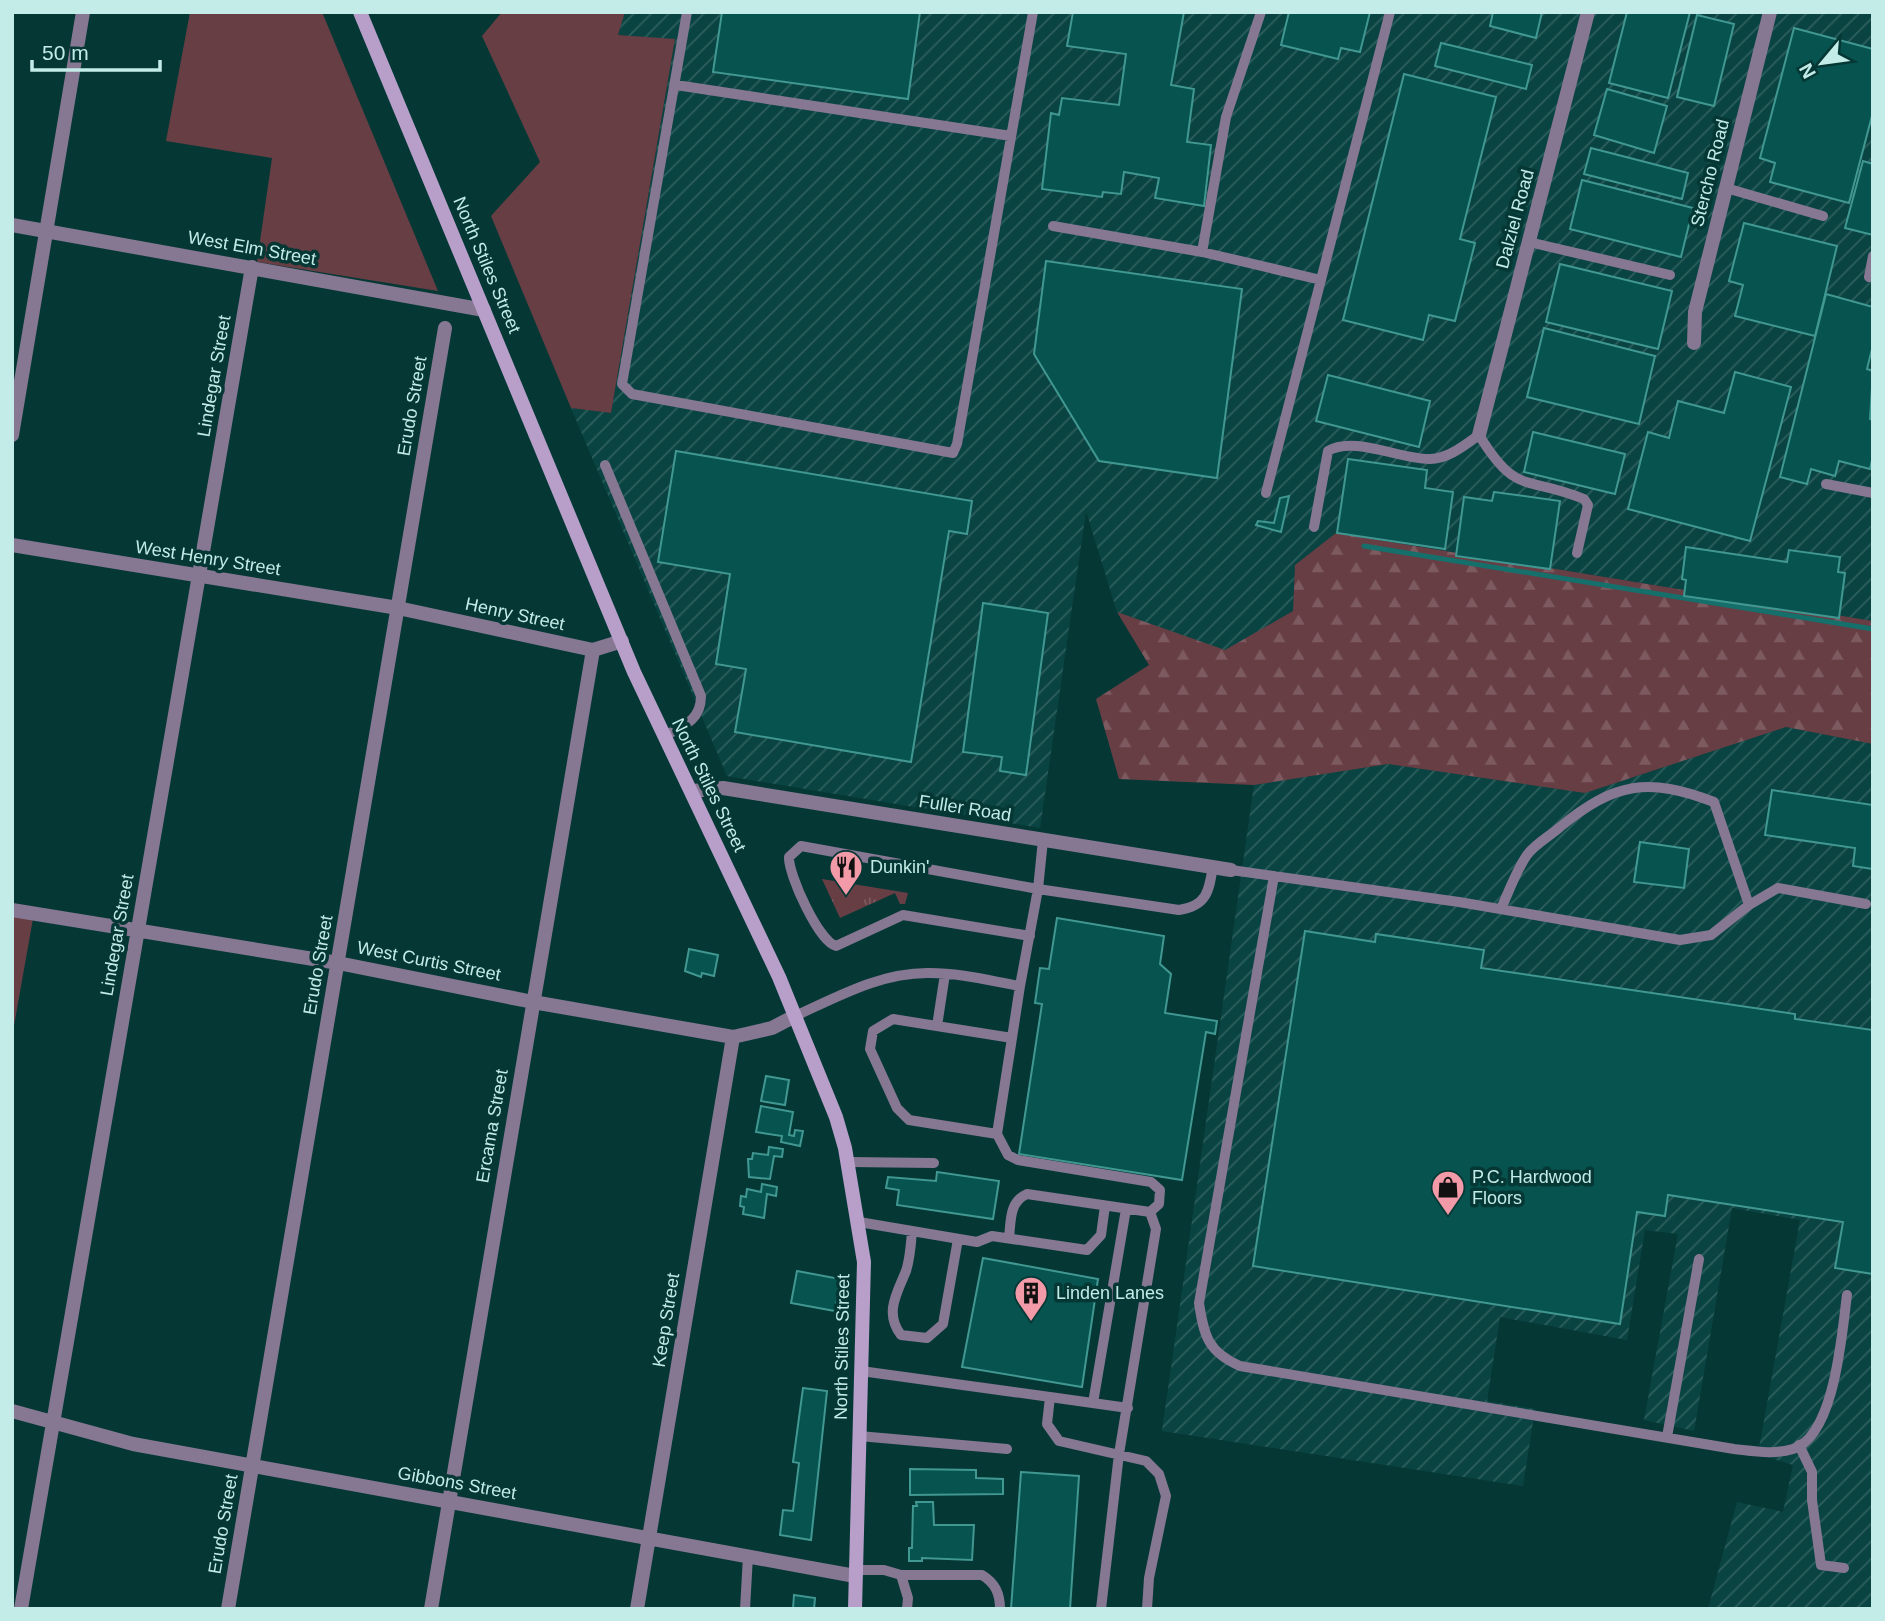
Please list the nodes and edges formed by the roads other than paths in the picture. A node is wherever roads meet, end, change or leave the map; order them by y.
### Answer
1 (83, 12) edge
2 (360, 12) edge
3 (687, 12) edge
4 (1033, 12) edge
5 (1261, 12) edge
6 (1390, 12) edge
7 (1588, 12) edge
8 (1770, 12) edge
9 (676, 85) junction
10 (1012, 136) junction
11 (1726, 188) junction
12 (1823, 216) dead end
13 (12, 225) edge
14 (1053, 226) dead end
15 (46, 231) junction
16 (1529, 242) junction
17 (1202, 252) junction
18 (1873, 256) edge
19 (252, 267) junction
20 (1670, 275) dead end
21 (1869, 277) dead end
22 (1321, 280) junction
23 (484, 310) junction
24 (445, 328) dead end
25 (1694, 343) dead end
26 (12, 435) edge
27 (1479, 435) junction
28 (605, 465) dead end
29 (1826, 484) dead end
30 (1266, 493) dead end
31 (1873, 493) edge
32 (1314, 527) dead end
33 (12, 545) edge
34 (1577, 553) dead end
35 (199, 576) junction
36 (398, 608) junction
37 (622, 641) junction
38 (593, 650) junction
39 (664, 736) junction
40 (693, 791) junction
41 (1043, 840) junction
42 (1213, 866) junction
43 (1231, 870) joint
44 (1274, 876) junction
45 (1038, 889) junction
46 (1866, 904) dead end
47 (1749, 905) junction
48 (1501, 909) junction
49 (12, 910) edge
50 (138, 930) junction
51 (1030, 936) junction
52 (338, 963) junction
53 (945, 974) junction
54 (1020, 986) junction
55 (533, 1002) junction
56 (793, 1017) junction
57 (937, 1026) junction
58 (733, 1037) junction
59 (1012, 1038) junction
60 (997, 1134) junction
61 (848, 1162) junction
62 (934, 1163) dead end
63 (1105, 1206) junction
64 (1126, 1209) junction
65 (1150, 1212) junction
66 (859, 1223) junction
67 (912, 1231) junction
68 (1009, 1238) junction
69 (958, 1239) junction
70 (1699, 1259) dead end
71 (1847, 1295) dead end
72 (861, 1371) junction
73 (1050, 1397) junction
74 (1093, 1403) junction
75 (1128, 1408) junction
76 (12, 1411) edge
77 (53, 1422) junction
78 (859, 1436) junction
79 (1667, 1437) junction
80 (1799, 1445) junction
81 (1007, 1449) dead end
82 (1119, 1454) junction
83 (252, 1465) junction
84 (449, 1501) junction
85 (649, 1537) junction
86 (748, 1556) junction
87 (1844, 1568) dead end
88 (856, 1573) junction
89 (901, 1575) junction
90 (21, 1609) edge
91 (228, 1609) edge
92 (431, 1609) edge
93 (637, 1609) edge
94 (745, 1609) edge
95 (855, 1609) edge
96 (907, 1609) edge
97 (1000, 1609) edge
98 (1101, 1609) edge
99 (1147, 1609) edge

1 - 15 street
2 - 23 main road, North Stiles Street
3 - 9 lane
4 - 10 lane
5 - 17 lane
6 - 22 lane
7 - 16 street, Dalziel Road
8 - 11 street, Stercho Road
9 - 10 lane
9 - 10 lane
11 - 12 lane
11 - 25 street, Stercho Road
13 - 15 street, West Elm Street
14 - 17 lane
15 - 19 street, West Elm Street
15 - 26 street
16 - 20 lane
16 - 27 street, Dalziel Road
17 - 22 lane
18 - 21 lane
19 - 23 street, West Elm Street
19 - 35 street, Lindegar Street
22 - 30 lane
23 - 37 main road, North Stiles Street
24 - 36 street, Erudo Street
27 - 32 lane
27 - 34 lane
28 - 39 lane
29 - 31 lane
33 - 35 street, West Henry Street
35 - 36 street, West Henry Street
35 - 50 street, Lindegar Street
36 - 38 street, Henry Street
36 - 52 street, Erudo Street
37 - 38 street, Henry Street
37 - 39 main road, North Stiles Street
38 - 55 street, Ercama Street
39 - 40 main road, North Stiles Street
40 - 41 street, Fuller Road
40 - 56 main road, North Stiles Street
41 - 42 street, Fuller Road
41 - 45 lane
42 - 43 street, Fuller Road
42 - 45 lane
43 - 44 lane
44 - 48 lane
44 - 79 lane
45 - 51 lane
45 - 51 lane
46 - 47 lane
47 - 48 lane
47 - 48 lane
49 - 50 street, West Curtis Street
50 - 52 street, West Curtis Street
50 - 77 street, Lindegar Street
51 - 54 lane
52 - 55 street, West Curtis Street
52 - 83 street, Erudo Street
53 - 54 lane
53 - 56 lane
53 - 57 lane
54 - 59 lane
55 - 58 street, West Curtis Street
55 - 84 street, Ercama Street
56 - 58 street, West Curtis Street
56 - 61 main road, North Stiles Street
57 - 59 lane
57 - 60 lane
58 - 85 street, Keep Street
59 - 60 lane
60 - 65 lane
61 - 62 lane
61 - 66 main road, North Stiles Street
63 - 64 lane
63 - 68 lane
63 - 68 lane
64 - 65 lane
64 - 74 lane
65 - 75 lane
66 - 67 lane
66 - 72 main road, North Stiles Street
67 - 69 lane
67 - 69 lane
68 - 69 lane
70 - 79 lane
71 - 80 lane
72 - 73 lane
72 - 78 main road, North Stiles Street
73 - 74 lane
73 - 82 lane
74 - 75 lane
75 - 82 lane
76 - 77 street, Gibbons Street
77 - 83 street, Gibbons Street
77 - 90 street, Lindegar Street
78 - 81 lane
78 - 88 main road, North Stiles Street
79 - 80 lane
80 - 87 lane
82 - 98 lane
82 - 99 lane
83 - 84 street, Gibbons Street
83 - 91 street, Erudo Street
84 - 85 street, Gibbons Street
84 - 92 street, Ercama Street
85 - 86 street, Gibbons Street
85 - 93 street, Keep Street
86 - 88 street, Gibbons Street
86 - 94 lane
88 - 89 lane
88 - 95 main road, North Stiles Street
89 - 96 lane
89 - 97 lane

